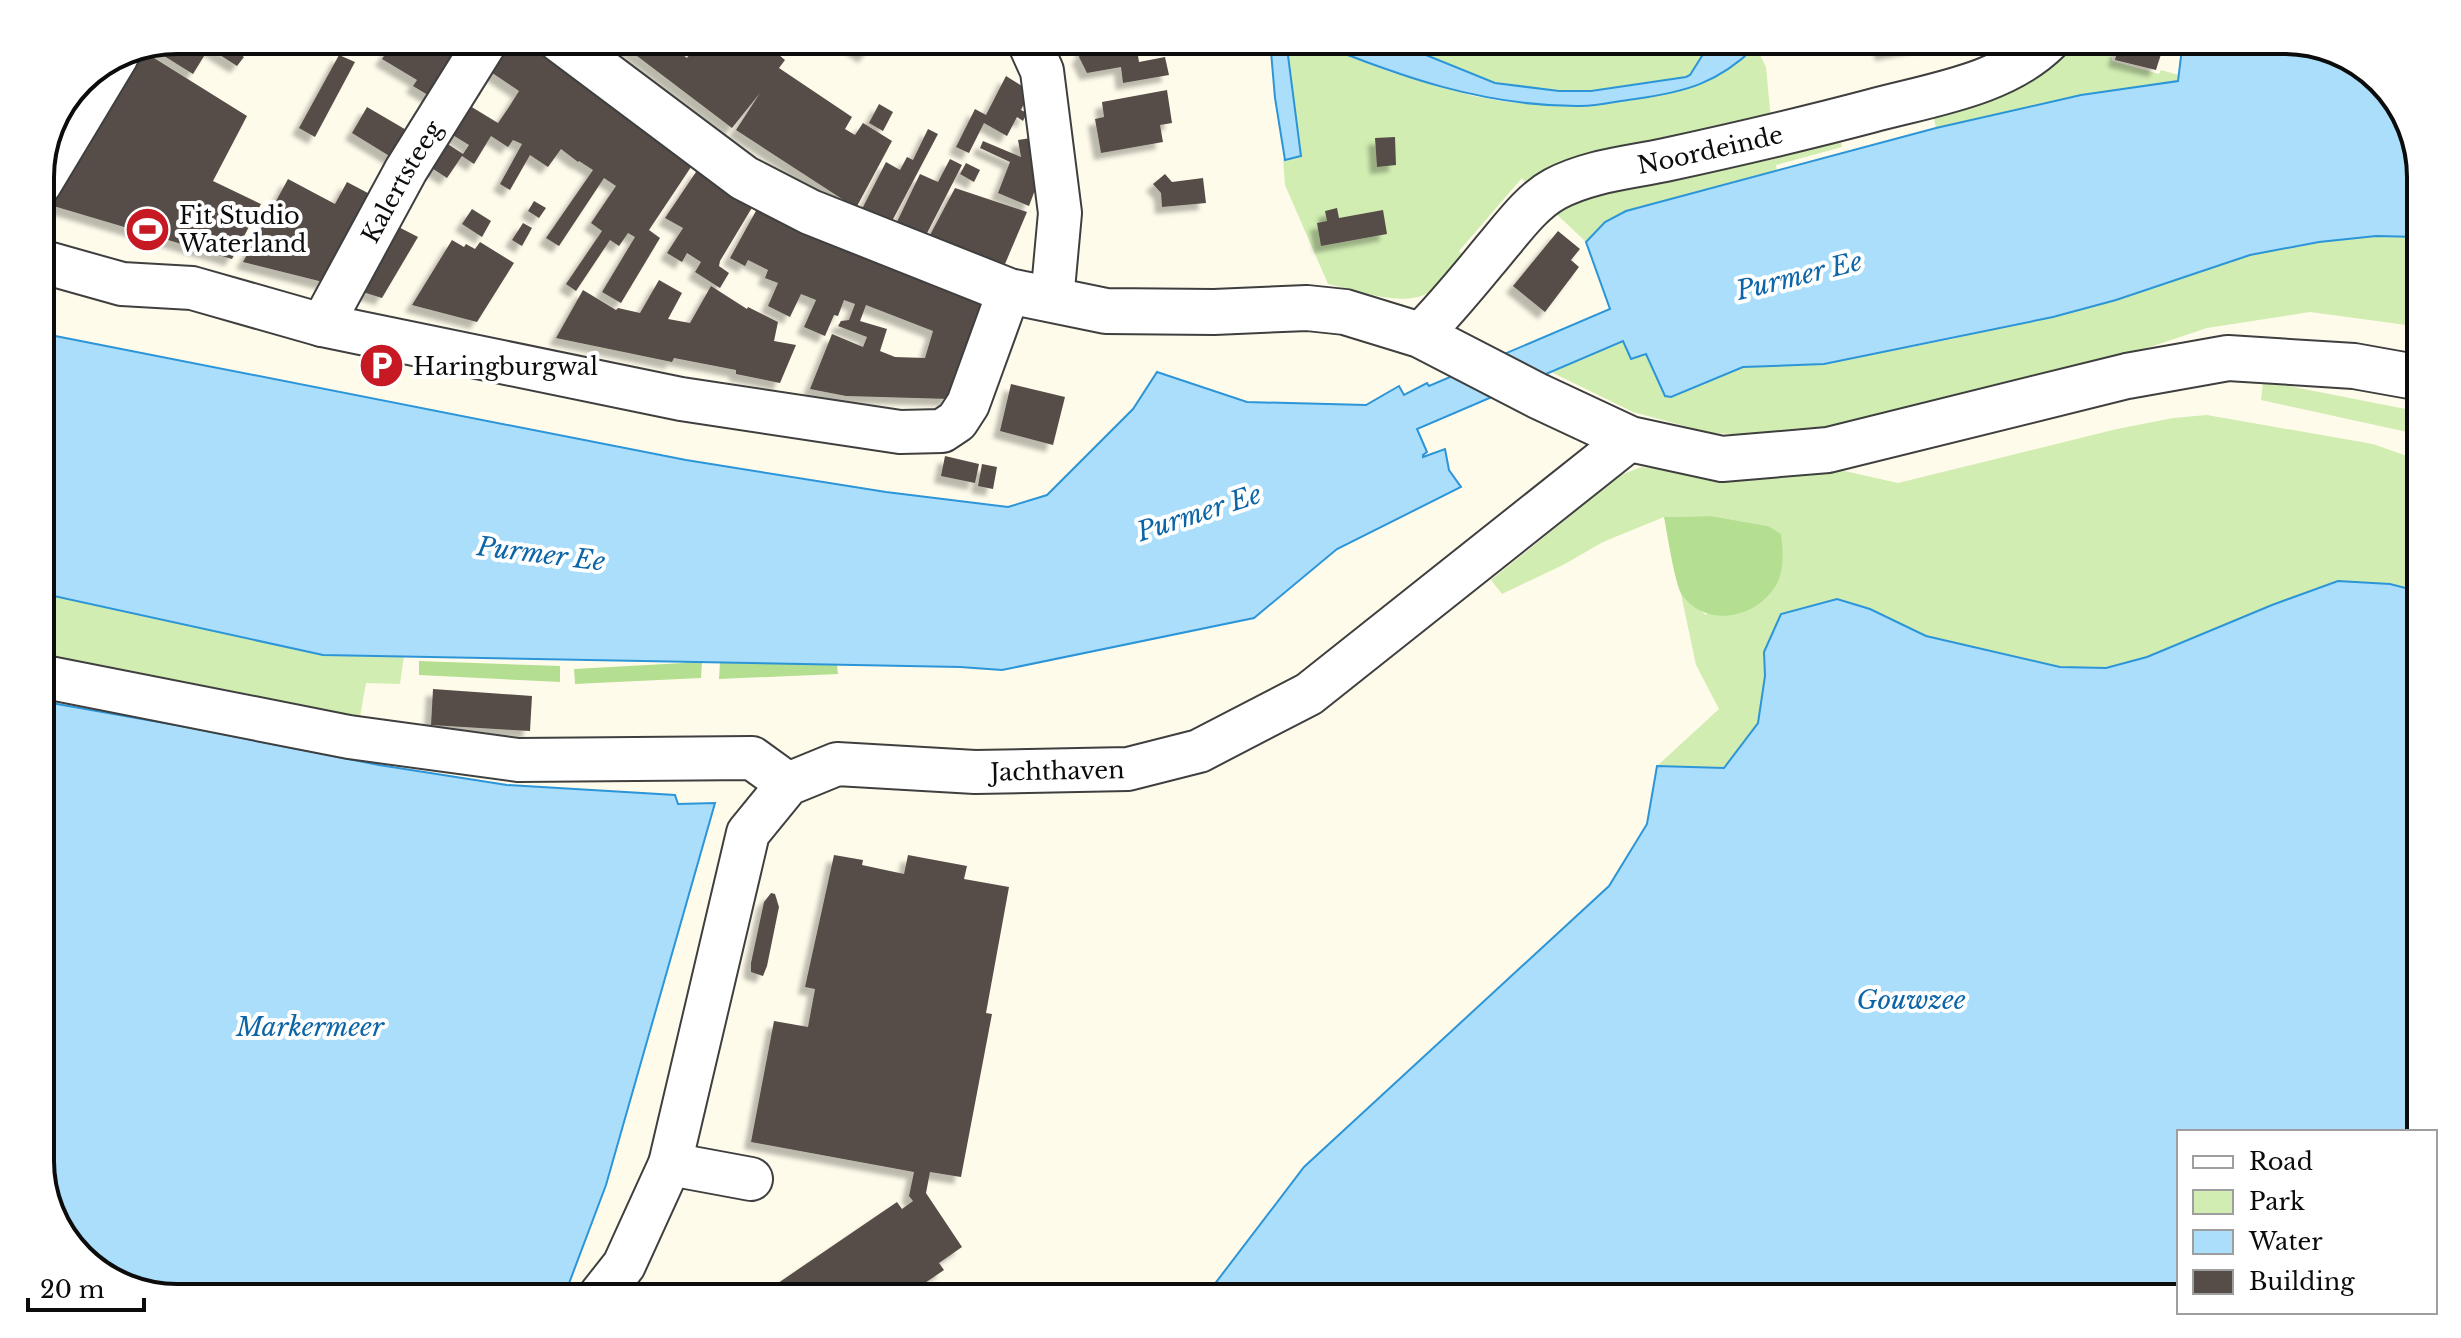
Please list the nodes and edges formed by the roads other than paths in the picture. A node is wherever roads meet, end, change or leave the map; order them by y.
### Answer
1 (478, 54) edge
2 (579, 54) edge
3 (1034, 54) edge
4 (2032, 54) edge
5 (102, 80) edge
6 (56, 158) edge
7 (54, 265) edge
8 (1009, 291) junction
9 (1052, 300) junction
10 (322, 325) junction
11 (1420, 335) junction
12 (2407, 375) edge
13 (1630, 439) junction
14 (54, 679) edge
15 (788, 784) junction
16 (670, 1164) junction
17 (751, 1179) dead end
18 (609, 1284) edge

1 - 10 street, Kalertsteeg
2 - 8 street
3 - 9 street
4 - 11 street, Noordeinde
5 - 6 street
7 - 10 street
8 - 9 street
8 - 10 street
9 - 11 street
11 - 13 street
12 - 13 street
13 - 15 street, Jachthaven
14 - 15 street
15 - 16 street, Jachthaven
16 - 17 street
16 - 18 street, Jachthaven

